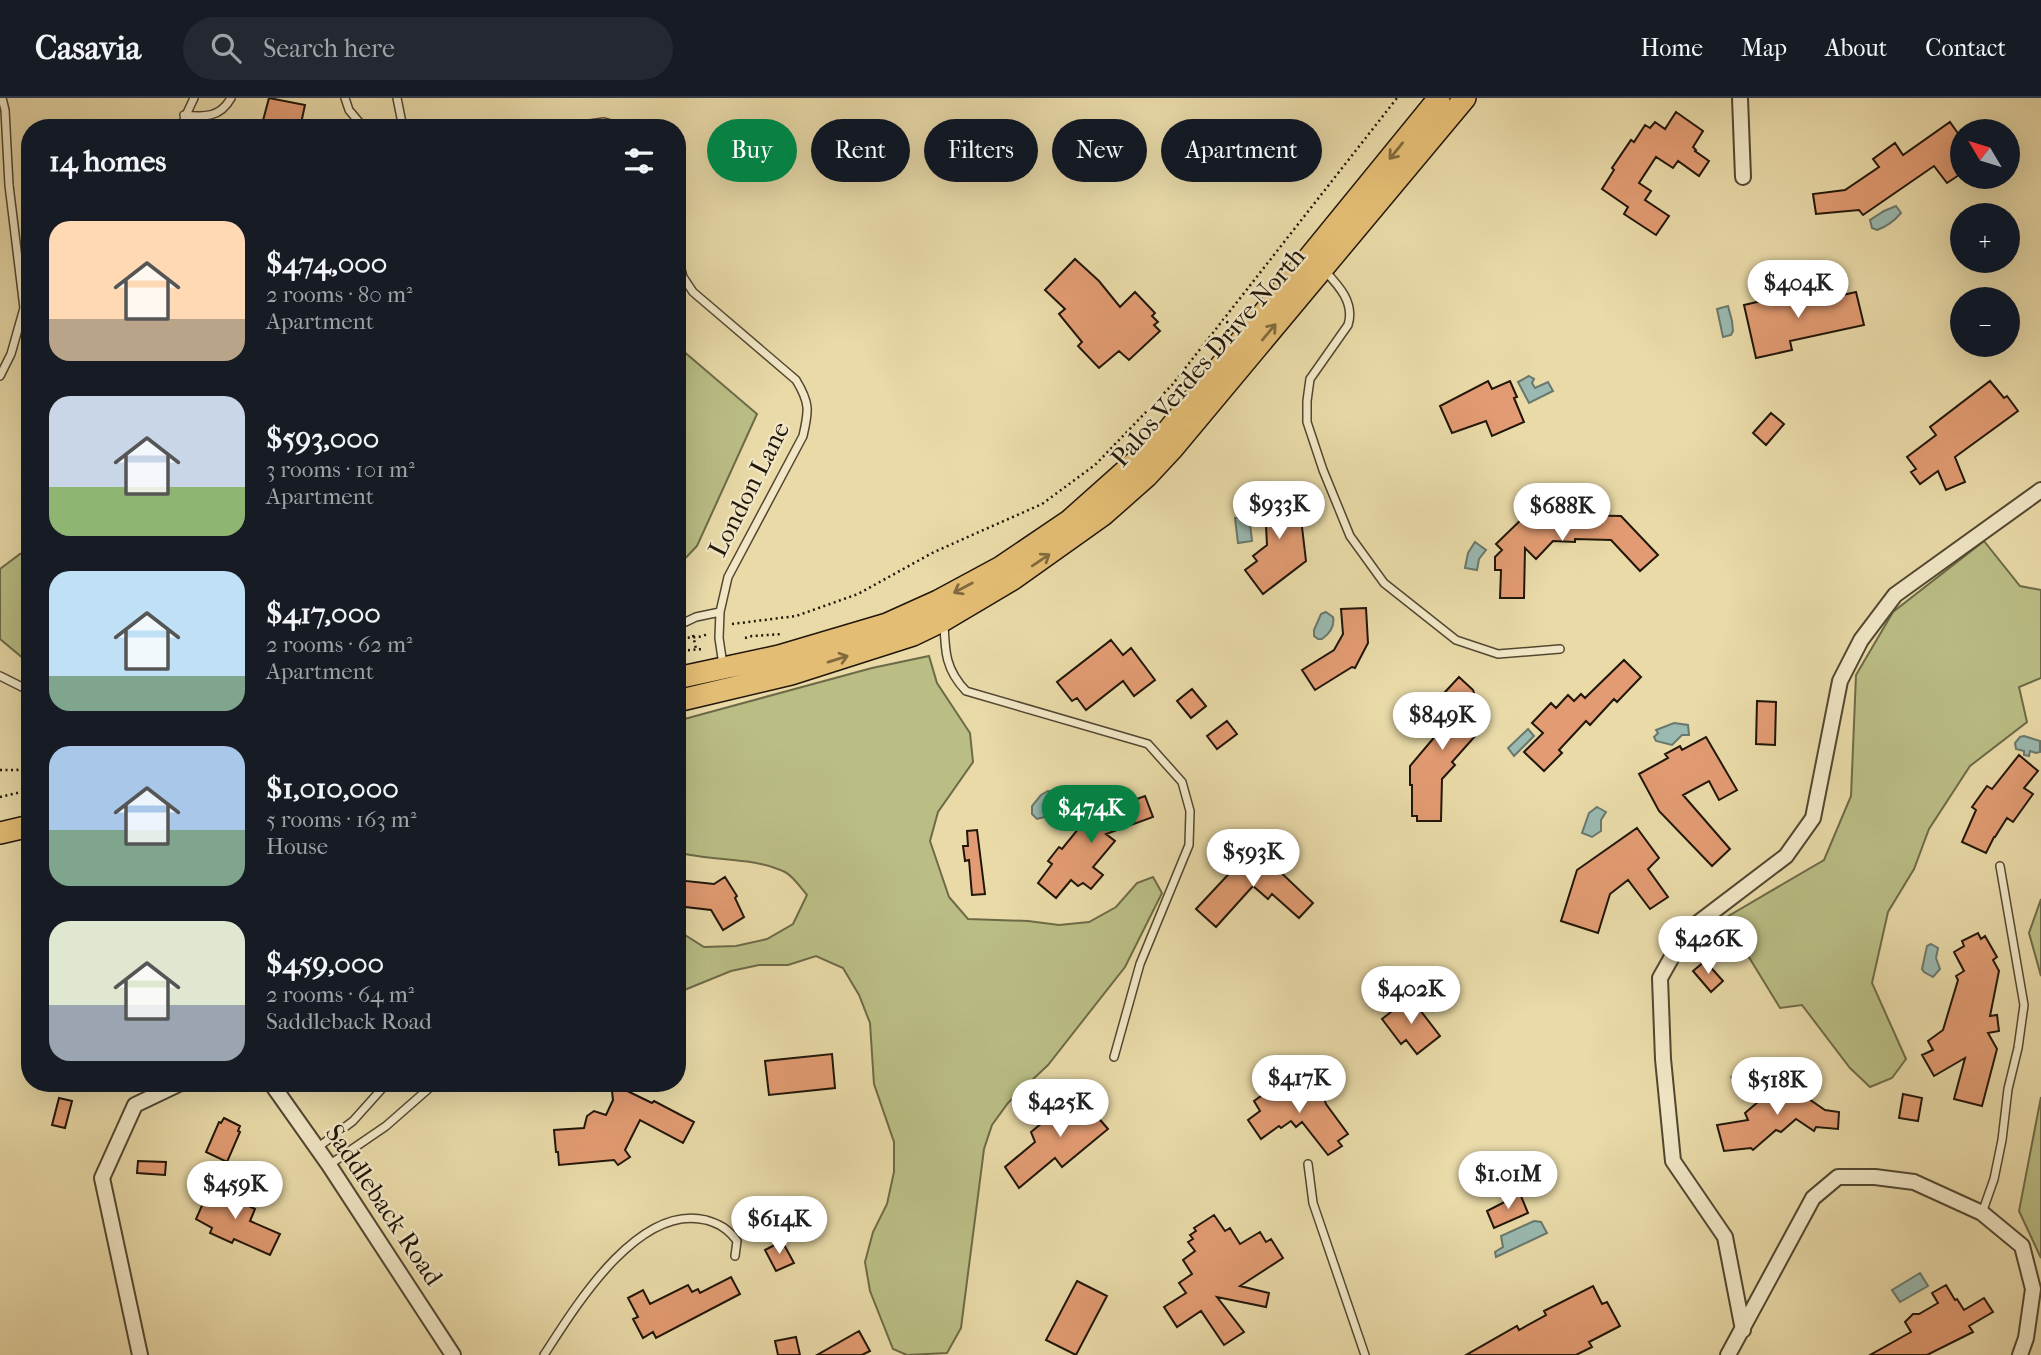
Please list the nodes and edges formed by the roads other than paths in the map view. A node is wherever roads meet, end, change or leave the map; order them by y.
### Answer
1 (2, 98) edge
2 (194, 98) edge
3 (231, 98) edge
4 (345, 98) edge
5 (397, 98) edge
6 (1439, 98) edge
7 (1465, 98) edge
8 (1740, 98) edge
9 (184, 115) junction
10 (183, 119) edge
11 (356, 119) edge
12 (402, 119) edge
13 (1743, 177) dead end
14 (1316, 262) junction
15 (686, 282) edge
16 (21, 283) edge
17 (21, 319) edge
18 (0, 376) edge
19 (2041, 491) edge
20 (941, 611) junction
21 (720, 612) junction
22 (686, 622) edge
23 (1560, 649) dead end
24 (723, 669) junction
25 (790, 674) junction
26 (0, 676) edge
27 (686, 676) edge
28 (21, 686) edge
29 (686, 686) edge
30 (686, 699) edge
31 (21, 815) edge
32 (0, 819) edge
33 (21, 828) edge
34 (0, 833) edge
35 (2000, 866) dead end
36 (1114, 1057) dead end
37 (162, 1092) edge
38 (277, 1092) edge
39 (379, 1092) edge
40 (425, 1092) edge
41 (317, 1148) junction
42 (1308, 1164) dead end
43 (329, 1165) junction
44 (1982, 1213) junction
45 (735, 1256) dead end
46 (1743, 1330) junction
47 (140, 1355) edge
48 (453, 1355) edge
49 (544, 1355) edge
50 (1365, 1355) edge
51 (1728, 1355) edge
52 (2020, 1355) edge

1 - 16 lane
2 - 9 lane
3 - 9 lane
4 - 11 lane
5 - 12 lane
6 -> 14 main road, Palos Verdes Drive North
7 - 14 main road, Palos Verdes Drive North
8 - 13 street
9 - 10 lane
14 - 20 main road, Palos Verdes Drive North
14 - 23 lane
15 - 21 lane, London Lane
17 - 18 lane
19 - 46 street
20 - 24 main road, Palos Verdes Drive North
25 -> 20 main road, Palos Verdes Drive North
20 - 36 lane
21 - 22 lane
21 - 24 lane, London Lane
24 - 25 main road
24 - 27 main road, Palos Verdes Drive North
24 - 29 main road
25 - 30 main road, Palos Verdes Drive North
26 - 28 lane
31 - 32 main road
33 - 34 main road
35 - 44 lane
37 - 47 street
38 - 41 street, Saddleback Road
39 - 41 lane
40 - 43 lane
41 - 43 street, Saddleback Road
42 - 50 lane
43 - 48 street, Saddleback Road
44 - 46 street
44 - 52 street
45 - 49 lane
46 - 51 street

